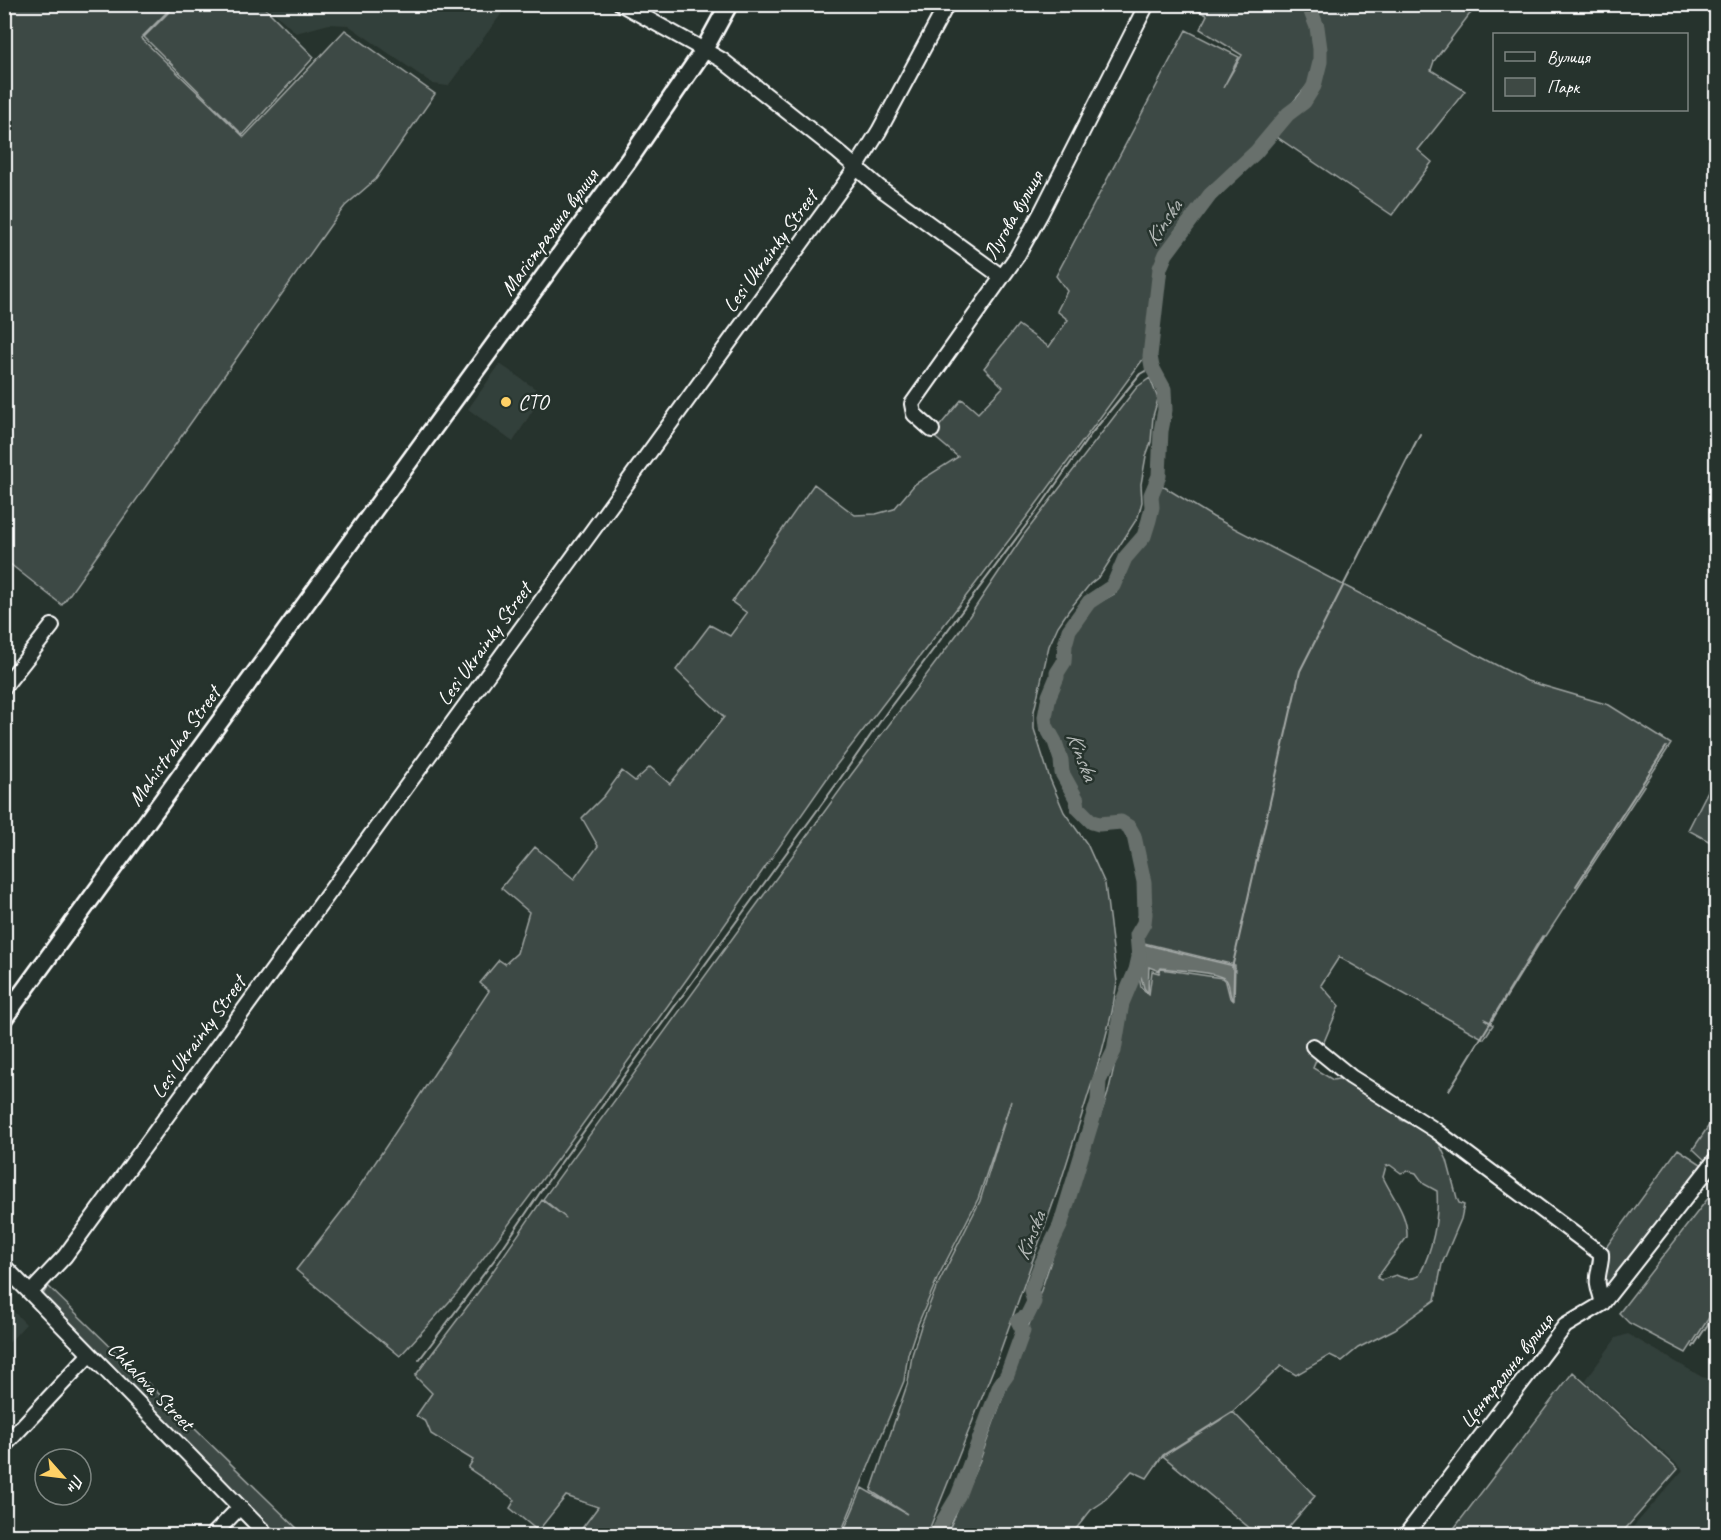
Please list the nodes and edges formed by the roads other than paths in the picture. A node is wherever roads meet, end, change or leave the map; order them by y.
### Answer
1 (621, 4) edge
2 (729, 4) edge
3 (947, 4) edge
4 (1148, 4) edge
5 (704, 50) junction
6 (856, 168) junction
7 (1002, 277) junction
8 (932, 430) dead end
9 (381, 501) joint
10 (52, 626) dead end
11 (4, 687) edge
12 (4, 1018) edge
13 (1313, 1046) dead end
14 (1716, 1159) edge
15 (4, 1266) edge
16 (31, 1292) junction
17 (1602, 1304) junction
18 (90, 1354) junction
19 (4, 1446) edge
20 (240, 1507) junction
21 (212, 1536) edge
22 (268, 1536) edge
23 (1405, 1536) edge

1 - 5 street
2 - 5 main road, Магістральна вулиця
3 - 6 street, Lesi Ukrainky Street
4 - 7 street, Лугова вулиця
5 - 6 street
5 - 9 main road, Магістральна вулиця
6 - 7 street
6 - 16 street, Lesi Ukrainky Street
7 - 8 street, Лугова вулиця
9 - 12 main road, Mahistralna Street
10 - 11 street
13 - 17 street
14 - 17 street, Центральна вулиця
15 - 16 street, Chkalova Street
16 - 18 street, Chkalova Street
17 - 23 street, Центральна вулиця
18 - 19 street
18 - 20 street, Chkalova Street
20 - 21 street
20 - 22 street, Chkalova Street

